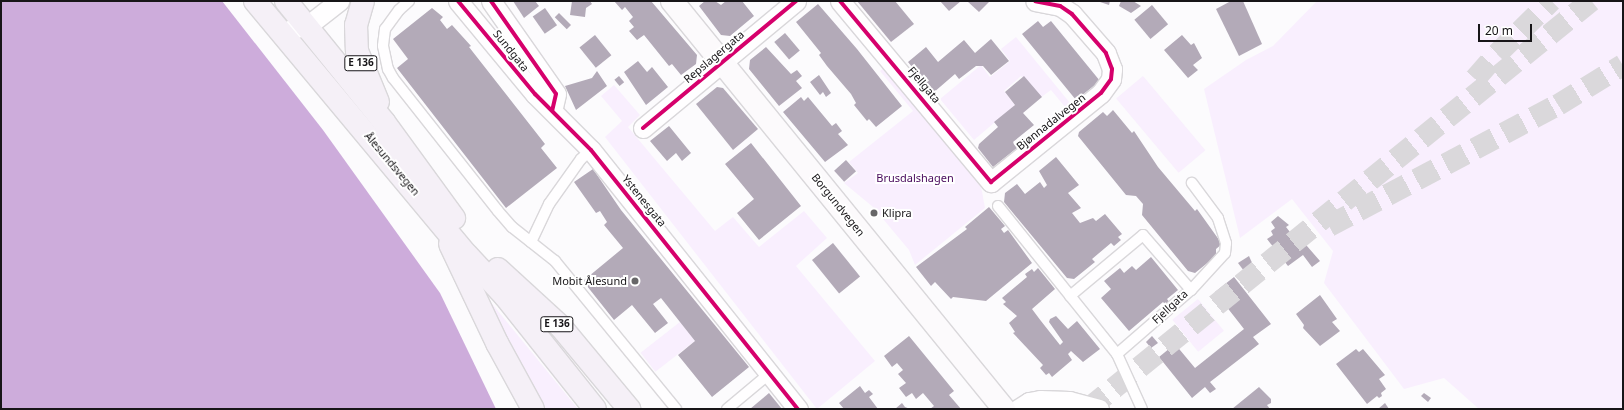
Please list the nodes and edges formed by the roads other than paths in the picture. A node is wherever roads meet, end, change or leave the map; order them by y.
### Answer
1 (255, 1) edge
2 (339, 1) edge
3 (363, 1) edge
4 (409, 1) edge
5 (458, 1) edge
6 (491, 1) edge
7 (672, 1) edge
8 (796, 1) edge
9 (840, 1) edge
10 (1035, 1) edge
11 (291, 3) edge
12 (307, 26) junction
13 (280, 31) junction
14 (722, 61) junction
15 (552, 111) junction
16 (384, 122) junction
17 (644, 128) dead end
18 (591, 150) junction
19 (991, 182) joint
20 (1192, 183) dead end
21 (998, 206) dead end
22 (442, 224) junction
23 (531, 242) junction
24 (476, 249) junction
25 (1191, 290) junction
26 (505, 296) junction
27 (1070, 296) junction
28 (1117, 354) junction
29 (770, 373) junction
30 (533, 409) edge
31 (595, 409) edge
32 (629, 409) edge
33 (676, 409) edge
34 (727, 409) edge
35 (798, 409) edge
36 (1004, 409) edge
37 (1018, 409) edge
38 (1099, 409) edge
39 (1142, 409) edge

1 - 13 highway, Ålesundsvegen / E 136
2 - 12 street
3 - 16 highway, E 136
4 - 23 lane
5 - 15 street, Sundgata
6 - 15 street
7 - 14 main road, Borgundvegen
8 - 14 street, Repslagergata
9 - 19 street, Fjellgata
10 - 19 street, Bjønnadalvegen
11 - 12 highway, Ålesundsvegen / E 136
11 - 13 street, Ålesundsvegen
12 - 13 street
12 - 16 highway, Ålesundsvegen / E 136
13 - 22 highway, Ålesundsvegen / E 136
14 - 17 street, Repslagergata
14 - 36 main road, Borgundvegen
15 - 18 street, Ystenesgata
16 - 24 highway, Ålesundsvegen / E 136
18 - 23 lane
18 - 29 street, Ystenesgata
20 - 25 lane
21 - 27 lane
22 - 26 highway, Ålesundsvegen / E 136
22 - 30 highway, E 136
23 - 33 lane
24 - 26 highway, Ålesundsvegen / E 136
24 - 32 highway, E 136
25 - 27 lane, Fjellgata
25 - 28 lane, Fjellgata
26 - 31 highway, Ålesundsvegen / E 136
27 - 28 lane
28 - 39 lane
29 - 34 lane
29 - 35 street, Ystenesgata
37 - 38 street

